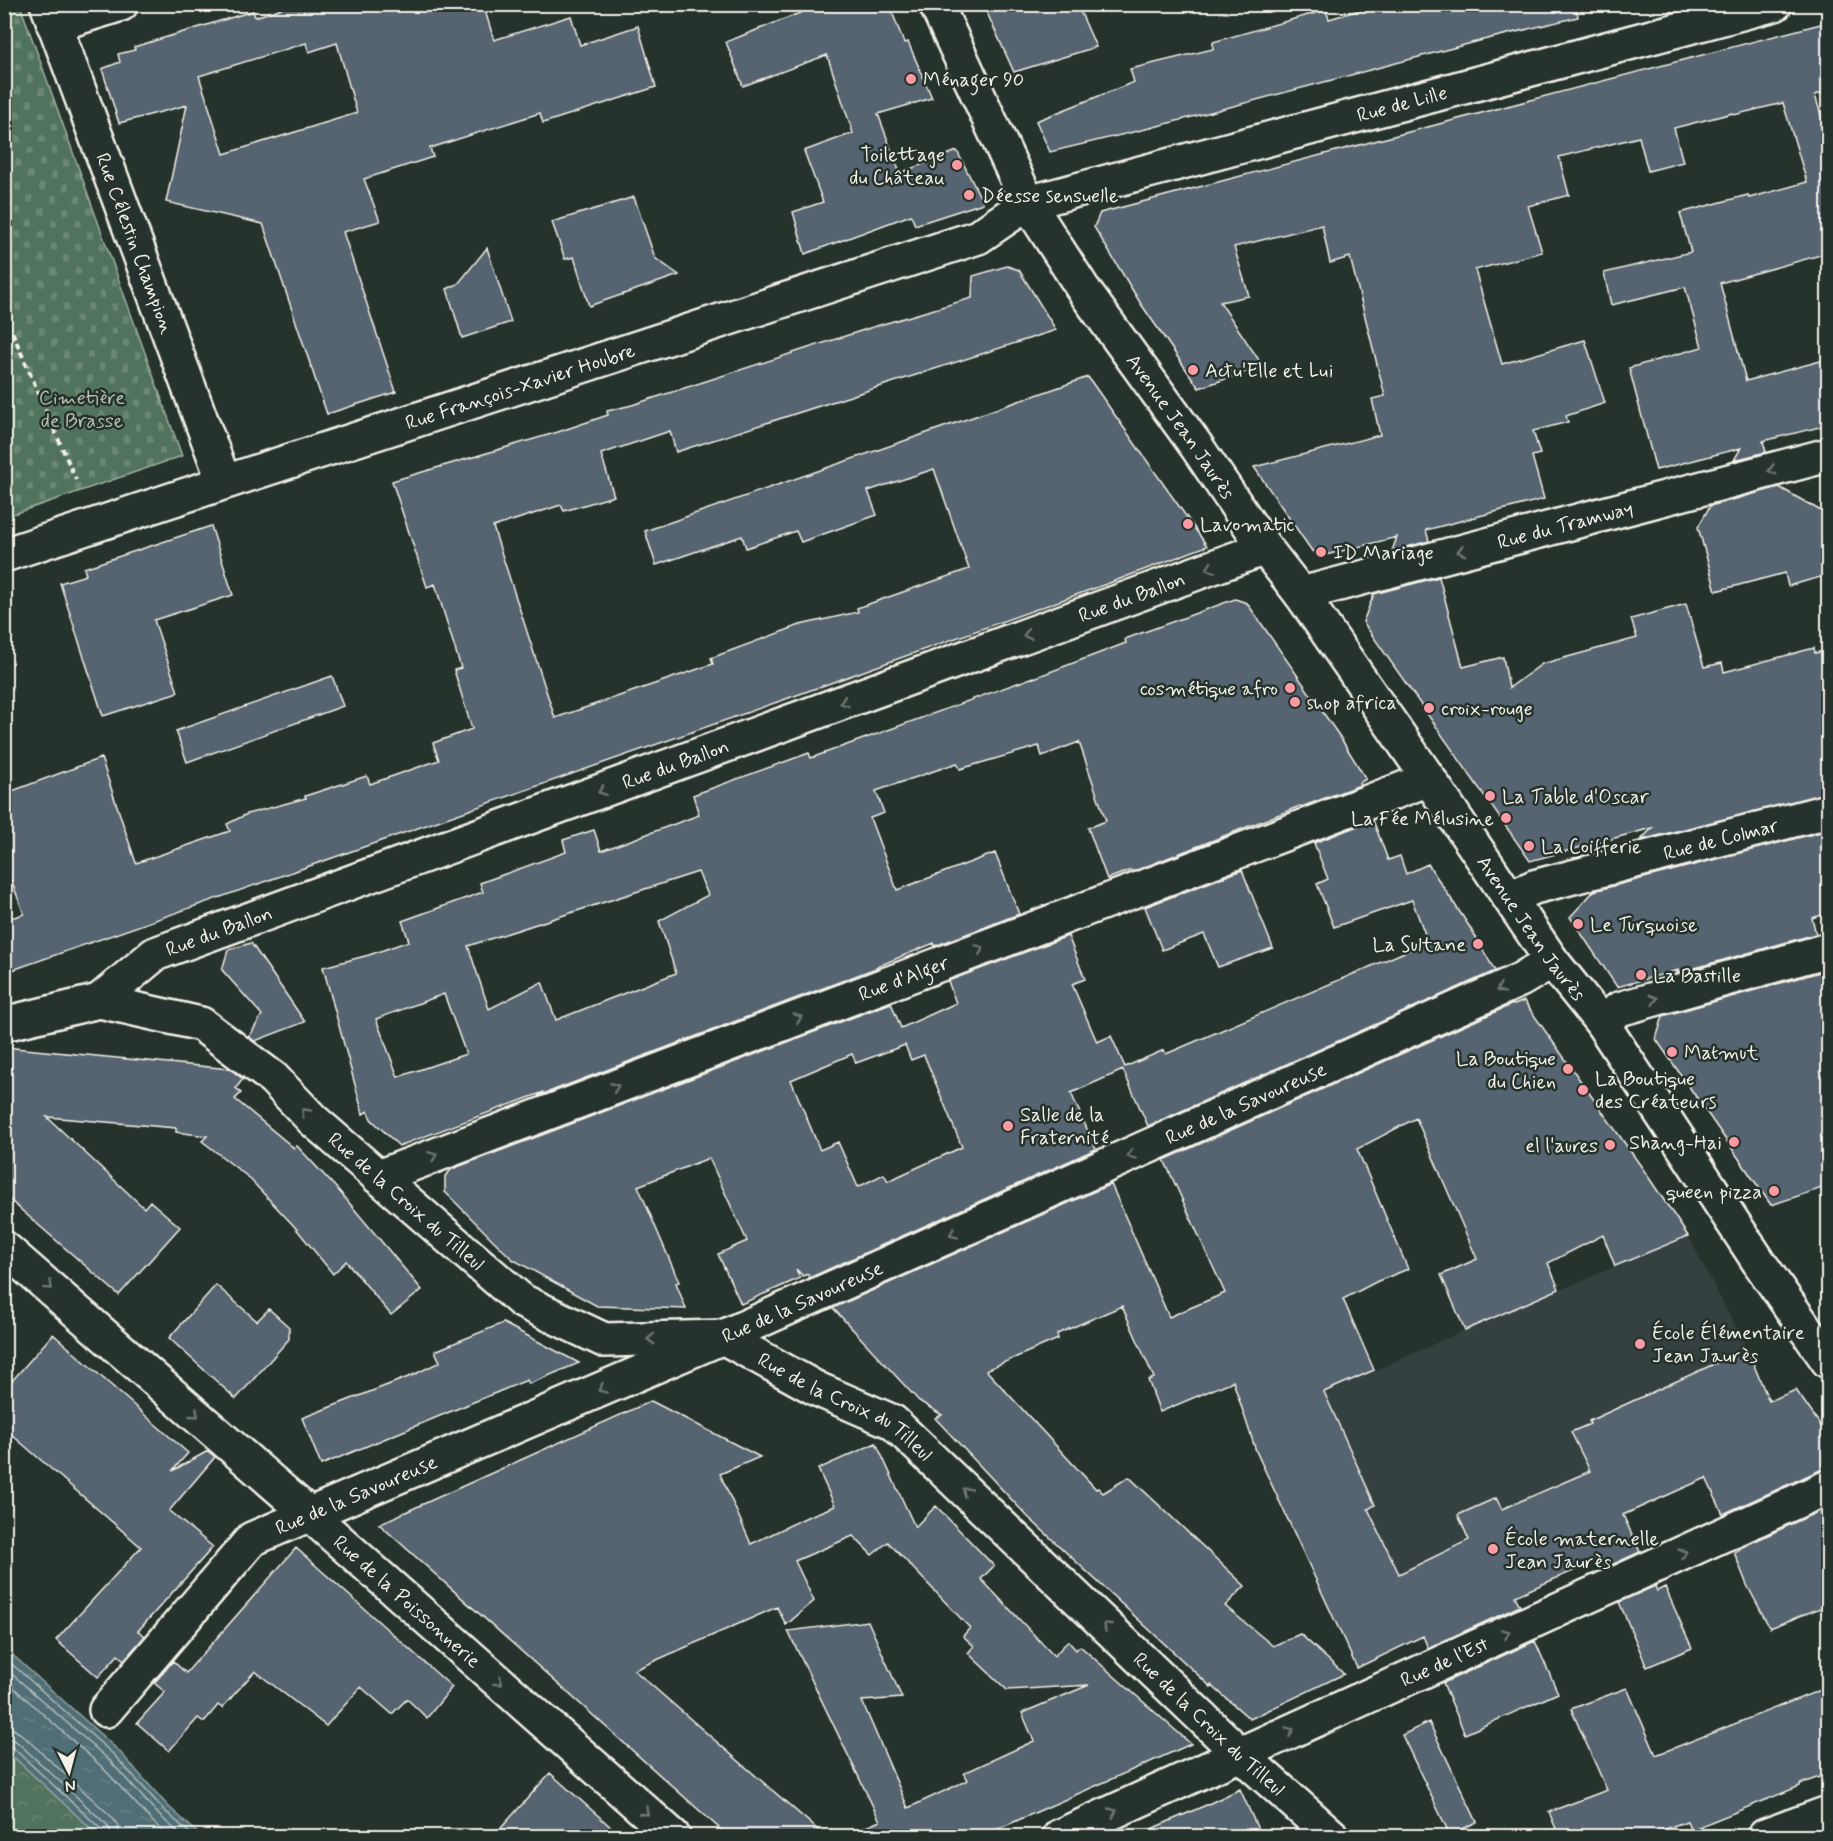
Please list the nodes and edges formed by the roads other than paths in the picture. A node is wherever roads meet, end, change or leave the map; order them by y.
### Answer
1 (121, 4) edge
2 (936, 4) edge
3 (1775, 4) edge
4 (51, 15) edge
5 (1028, 203) junction
6 (1828, 455) edge
7 (224, 482) junction
8 (1265, 548) junction
9 (4, 555) edge
10 (1301, 594) junction
11 (1430, 779) junction
12 (1828, 810) edge
13 (1510, 898) junction
14 (1828, 950) edge
15 (1551, 961) junction
16 (99, 1001) junction
17 (1602, 1023) junction
18 (4, 1024) edge
19 (378, 1177) junction
20 (4, 1248) edge
21 (723, 1337) junction
22 (1828, 1361) edge
23 (1828, 1487) edge
24 (309, 1514) junction
25 (106, 1710) dead end
26 (1240, 1754) junction
27 (1828, 1813) edge
28 (673, 1836) edge
29 (1060, 1836) edge
30 (1332, 1836) edge
31 (1765, 1836) edge

1 - 4 street
2 - 5 street, Avenue Jean Jaurès
3 - 5 street, Rue de Lille
4 - 7 street, Rue Célestin Champion
5 - 7 street, Rue François-Xavier Houbre
5 - 8 street, Avenue Jean Jaurès
6 -> 10 street, Rue du Tramway
7 - 9 street, Rue François-Xavier Houbre
8 - 10 street, Avenue Jean Jaurès
8 -> 16 street, Rue du Ballon
10 - 11 street, Avenue Jean Jaurès
11 - 13 street, Avenue Jean Jaurès
19 -> 11 street, Rue d'Alger
12 - 13 street, Rue de Colmar
13 - 15 street, Avenue Jean Jaurès
17 -> 14 street
15 - 17 street, Avenue Jean Jaurès
15 -> 21 street, Rue de la Savoureuse
16 - 18 street, Rue de la Croix du Tilleul
19 -> 16 street, Rue de la Croix du Tilleul
17 - 22 street, Avenue Jean Jaurès
21 -> 19 street, Rue de la Croix du Tilleul
20 -> 24 street, Rue de la Poissonnerie
21 -> 24 street, Rue de la Savoureuse
26 -> 21 street, Rue de la Croix du Tilleul
26 -> 23 street, Rue de l'Est
24 - 25 street, Rue de la Savoureuse
24 -> 28 street, Rue de la Poissonnerie
29 -> 26 street, Rue de l'Est
26 - 30 street, Rue de la Croix du Tilleul
27 - 31 street

